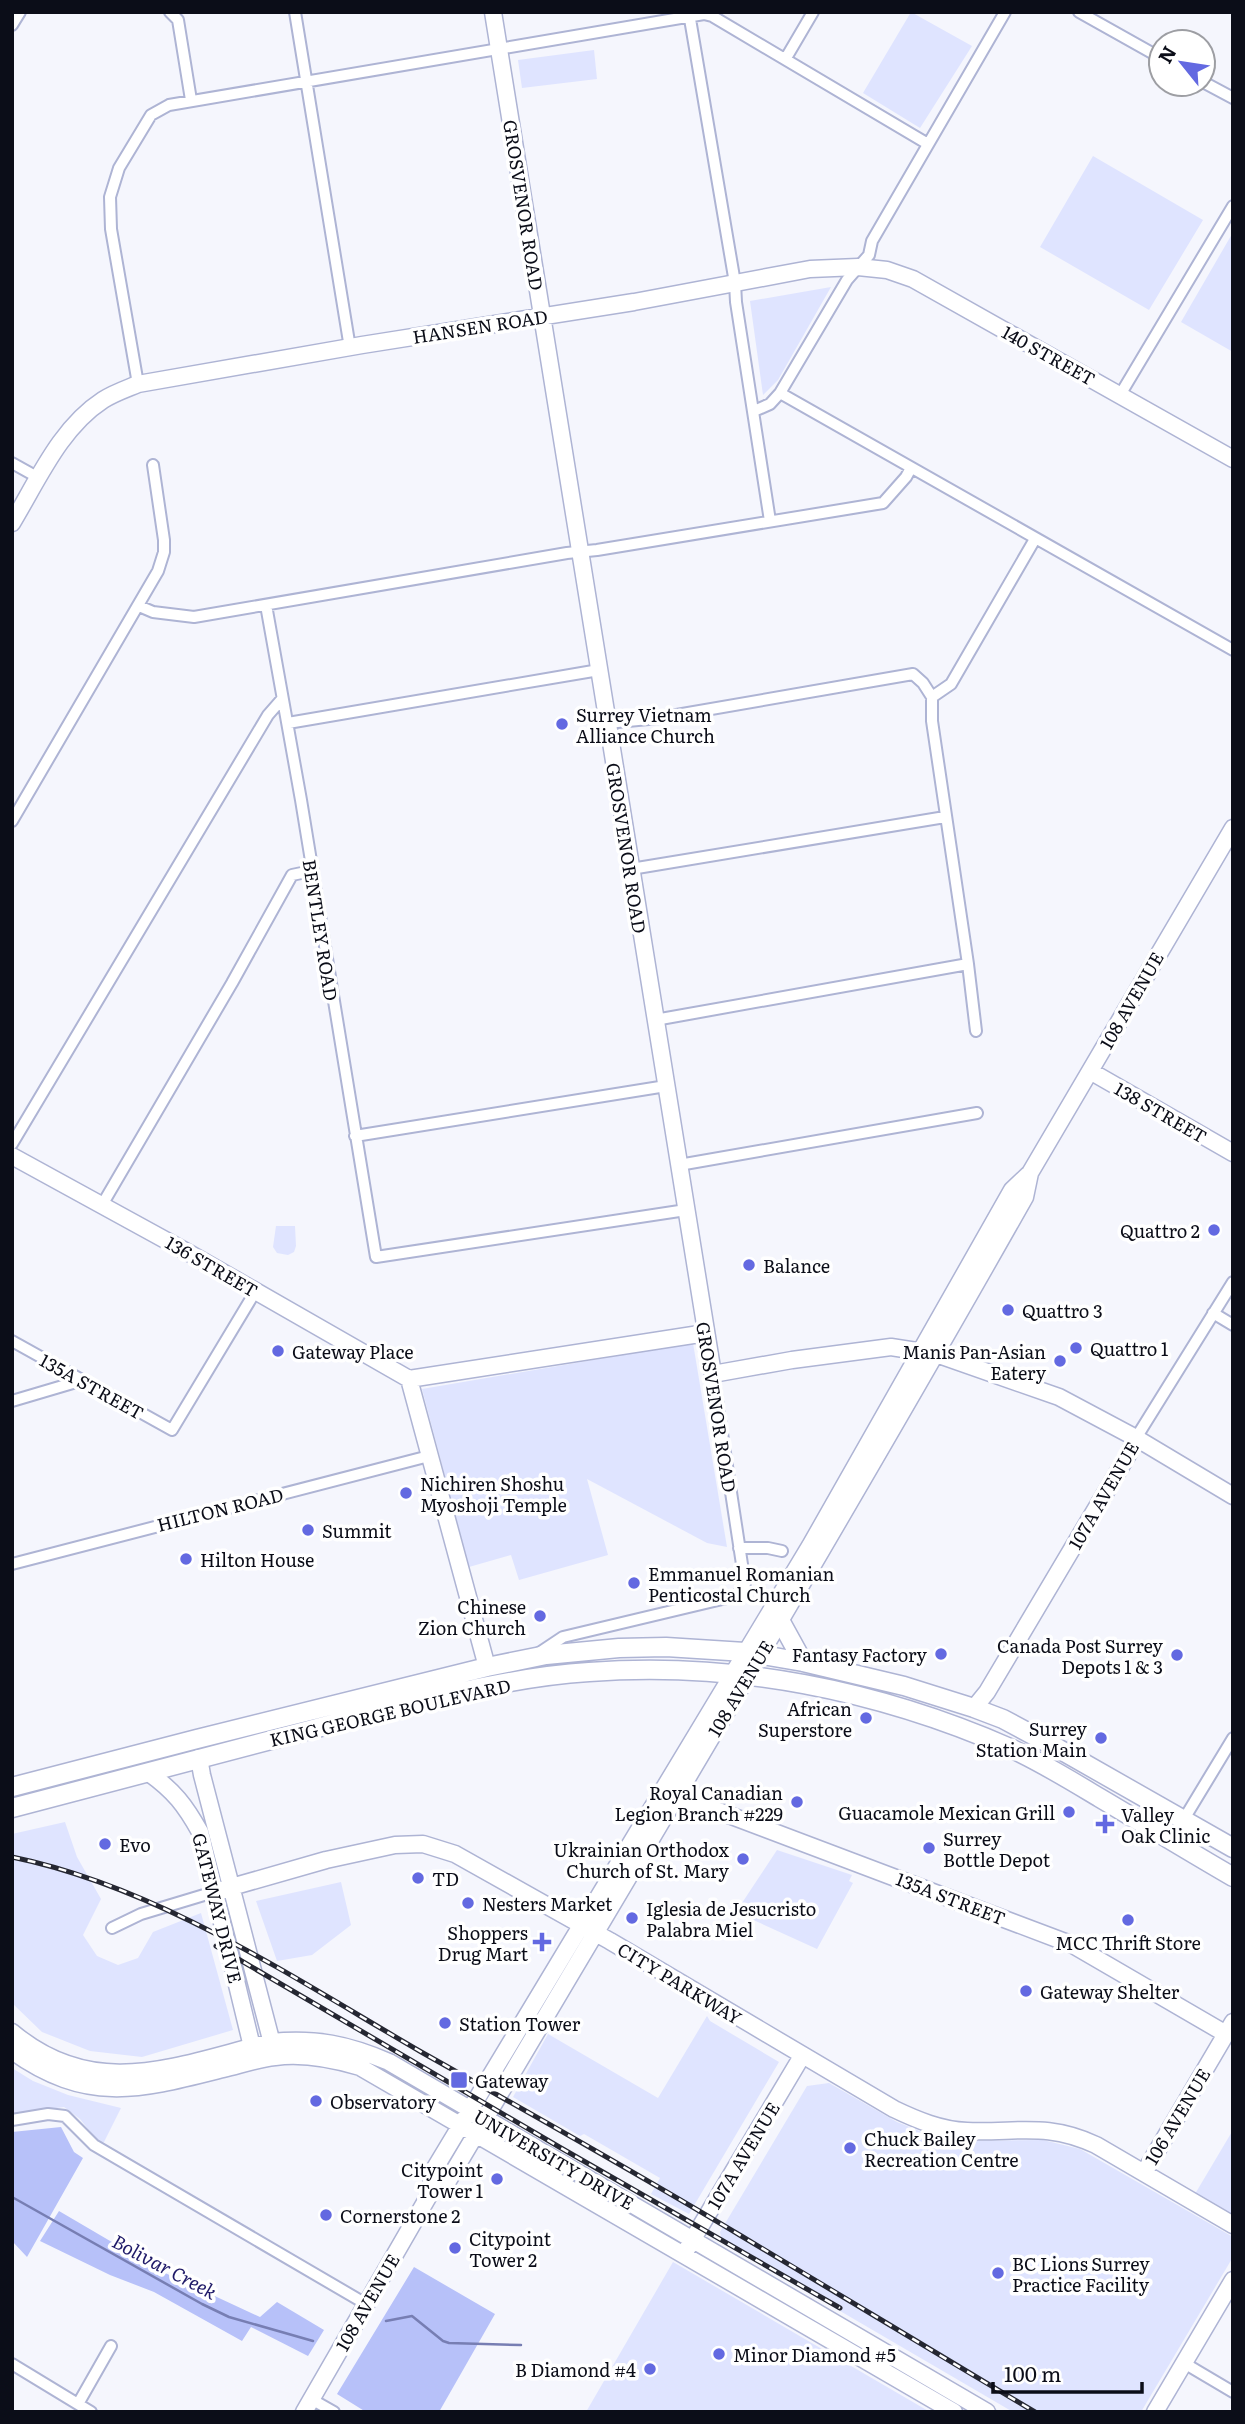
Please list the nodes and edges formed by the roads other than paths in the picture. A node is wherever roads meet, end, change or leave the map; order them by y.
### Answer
1 (20, 12) edge
2 (170, 12) edge
3 (295, 12) edge
4 (494, 12) edge
5 (813, 12) edge
6 (1006, 12) edge
7 (1079, 12) edge
8 (690, 15) edge
9 (12, 25) edge
10 (500, 48) junction
11 (1147, 50) edge
12 (786, 58) junction
13 (308, 81) junction
14 (1217, 89) edge
15 (1233, 98) edge
16 (191, 100) junction
17 (928, 144) junction
18 (1233, 206) edge
19 (858, 267) junction
20 (735, 283) junction
21 (542, 317) junction
22 (350, 348) junction
23 (138, 384) junction
24 (780, 393) junction
25 (1120, 394) junction
26 (754, 411) junction
27 (1233, 459) edge
28 (12, 463) edge
29 (152, 465) dead end
30 (911, 468) junction
31 (39, 478) junction
32 (771, 521) junction
33 (12, 523) edge
34 (1035, 539) junction
35 (580, 552) junction
36 (266, 604) junction
37 (139, 606) junction
38 (1233, 650) edge
39 (599, 670) junction
40 (932, 697) junction
41 (282, 699) junction
42 (288, 723) junction
43 (607, 723) junction
44 (945, 817) junction
45 (12, 821) edge
46 (1233, 828) edge
47 (631, 869) junction
48 (311, 871) junction
49 (968, 964) junction
50 (655, 1020) junction
51 (976, 1031) dead end
52 (1090, 1070) junction
53 (666, 1087) junction
54 (977, 1113) dead end
55 (355, 1136) junction
56 (12, 1144) edge
57 (1233, 1153) edge
58 (12, 1156) edge
59 (679, 1165) junction
60 (102, 1205) junction
61 (686, 1210) junction
62 (1233, 1282) edge
63 (256, 1292) junction
64 (1213, 1313) junction
65 (1233, 1325) edge
66 (706, 1333) junction
67 (12, 1341) edge
68 (928, 1353) junction
69 (713, 1374) junction
70 (409, 1379) junction
71 (83, 1380) junction
72 (12, 1401) edge
73 (1136, 1438) junction
74 (429, 1456) junction
75 (1233, 1496) edge
76 (739, 1548) junction
77 (782, 1551) dead end
78 (12, 1564) edge
79 (735, 1596) joint
80 (781, 1622) junction
81 (753, 1653) junction
82 (530, 1658) junction
83 (803, 1662) junction
84 (487, 1667) junction
85 (740, 1674) junction
86 (974, 1708) junction
87 (1233, 1738) edge
88 (200, 1758) junction
89 (149, 1773) junction
90 (12, 1787) edge
91 (669, 1793) junction
92 (12, 1808) edge
93 (1184, 1819) junction
94 (1152, 1829) junction
95 (1183, 1847) junction
96 (1233, 1848) edge
97 (1233, 1877) edge
98 (231, 1887) junction
99 (214, 1892) junction
100 (112, 1928) dead end
101 (588, 1929) junction
102 (1229, 2028) edge
103 (12, 2032) edge
104 (273, 2049) junction
105 (12, 2051) edge
106 (253, 2054) junction
107 (802, 2056) junction
108 (12, 2120) edge
109 (473, 2122) junction
110 (1143, 2173) junction
111 (1233, 2225) edge
112 (688, 2247) junction
113 (1233, 2280) edge
114 (366, 2304) junction
115 (111, 2346) dead end
116 (1184, 2363) junction
117 (12, 2364) edge
118 (1233, 2392) edge
119 (78, 2404) junction
120 (308, 2405) edge
121 (91, 2412) edge
122 (334, 2412) edge
123 (954, 2412) edge
124 (987, 2412) edge
125 (1155, 2412) edge

1 - 9 street
2 - 16 street
3 - 13 street
4 - 10 street, GROSVENOR ROAD
5 - 12 street
6 - 17 street
7 - 11 street
8 - 10 street
8 - 12 street
8 - 20 street
10 - 13 street
10 - 21 street, GROSVENOR ROAD
12 - 17 street
13 - 16 street
13 - 22 street
14 - 15 street
16 - 23 street
17 - 19 street
18 - 25 street
19 - 20 street, HANSEN ROAD
19 - 24 street
19 - 25 street, 140 STREET
20 - 21 street, HANSEN ROAD
20 - 26 street
21 - 22 street, HANSEN ROAD
21 - 35 street, GROSVENOR ROAD
22 - 23 street, HANSEN ROAD
23 - 31 street, HANSEN ROAD
24 - 26 street
24 - 30 street
25 - 27 street, 140 STREET
26 - 32 street
28 - 31 street
29 - 37 street
30 - 32 street
30 - 34 street
31 - 33 street, HANSEN ROAD
32 - 35 street
34 - 38 street
34 - 40 street
35 - 36 street
35 - 39 street, GROSVENOR ROAD
36 - 37 street
36 - 41 street, BENTLEY ROAD
37 - 45 street
39 - 42 street
39 - 43 street, GROSVENOR ROAD
40 - 43 street
40 - 44 street
41 - 42 street, BENTLEY ROAD
41 - 56 street
42 - 48 street, BENTLEY ROAD
43 - 47 street, GROSVENOR ROAD
44 - 47 street
44 - 49 street
46 - 52 street, 108 AVENUE
47 - 50 street, GROSVENOR ROAD
48 - 55 street, BENTLEY ROAD
48 - 60 street
49 - 50 street
49 - 51 street
50 - 53 street, GROSVENOR ROAD
52 - 57 street, 138 STREET
52 - 68 street, 108 AVENUE
53 - 55 street
53 - 59 street, GROSVENOR ROAD
54 - 59 street
55 - 61 street, BENTLEY ROAD
58 - 60 street, 136 STREET
59 - 61 street, GROSVENOR ROAD
60 - 63 street, 136 STREET
61 - 66 street, GROSVENOR ROAD
62 - 64 street, 107A AVENUE
63 - 70 street, 136 STREET
63 - 71 street, 135A STREET
64 - 65 street
64 - 73 street, 107A AVENUE
66 - 69 street, GROSVENOR ROAD
66 - 70 street
67 - 71 street, 135A STREET
68 - 69 street
68 - 73 street
68 - 80 street, 108 AVENUE
68 - 81 street, 108 AVENUE
69 - 76 street, GROSVENOR ROAD
70 - 74 street
71 - 72 street
73 - 75 street
73 - 86 street, 107A AVENUE
74 - 78 street, HILTON ROAD
74 - 84 street
76 - 77 street
76 - 79 street, GROSVENOR ROAD
79 - 82 street, KING GEORGE BOULEVARD
80 - 81 street, 108 AVENUE
80 - 83 main road
81 - 82 main road, KING GEORGE BOULEVARD
81 - 83 main road, KING GEORGE BOULEVARD
81 - 85 street, 108 AVENUE
82 - 84 main road, KING GEORGE BOULEVARD
83 - 86 main road, KING GEORGE BOULEVARD
84 - 90 main road, KING GEORGE BOULEVARD
85 - 88 main road, KING GEORGE BOULEVARD
85 - 91 street, 108 AVENUE
85 - 94 main road, KING GEORGE BOULEVARD
86 - 93 main road, KING GEORGE BOULEVARD
87 - 93 street
88 - 89 main road, KING GEORGE BOULEVARD
88 - 98 street, GATEWAY DRIVE
89 - 92 main road, KING GEORGE BOULEVARD
89 - 99 street, GATEWAY DRIVE
91 - 101 street, 108 AVENUE
91 - 102 street, 135A STREET
93 - 94 main road
93 - 95 main road
93 - 96 main road, KING GEORGE BOULEVARD
94 - 95 main road, KING GEORGE BOULEVARD
95 - 97 main road, KING GEORGE BOULEVARD
98 - 99 street, CITY PARKWAY
98 - 101 street, CITY PARKWAY
98 - 104 street, GATEWAY DRIVE
99 - 100 street, CITY PARKWAY
99 - 106 street, GATEWAY DRIVE
101 - 107 street, CITY PARKWAY
101 - 109 street, 108 AVENUE
102 - 110 street, 106 AVENUE
103 - 106 street, UNIVERSITY DRIVE
104 - 106 street, UNIVERSITY DRIVE
104 - 109 street, UNIVERSITY DRIVE
105 - 106 street, UNIVERSITY DRIVE
107 - 110 street, CITY PARKWAY
107 - 112 street, 107A AVENUE
108 - 114 street
109 - 112 street, UNIVERSITY DRIVE
109 - 114 street, 108 AVENUE
110 - 111 street, CITY PARKWAY
112 - 123 street, UNIVERSITY DRIVE
112 - 124 street, UNIVERSITY DRIVE
113 - 116 street
114 - 120 street, 108 AVENUE
115 - 119 street
116 - 118 street
116 - 125 street
117 - 119 street
119 - 121 street
120 - 122 street

